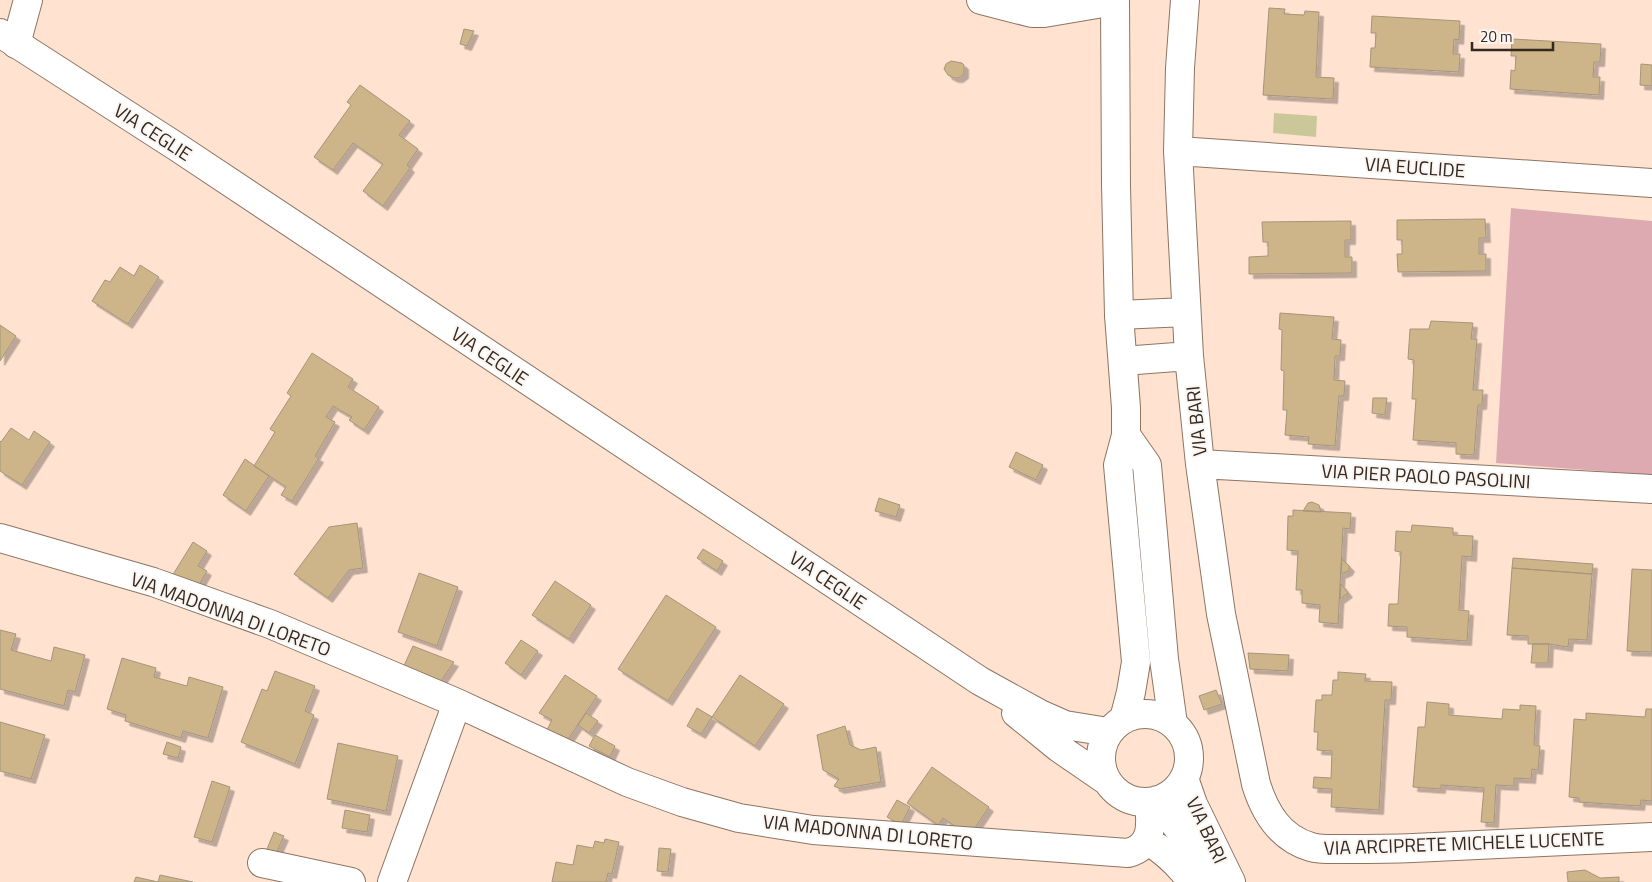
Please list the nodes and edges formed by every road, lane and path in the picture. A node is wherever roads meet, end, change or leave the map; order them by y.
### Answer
1 (28, 0) edge
2 (981, 0) edge
3 (1185, 0) edge
4 (1115, 1) edge
5 (1056, 5) edge
6 (8, 39) edge
7 (1178, 151) junction
8 (1652, 183) edge
9 (1186, 312) junction
10 (1119, 315) junction
11 (1189, 356) junction
12 (1123, 361) junction
13 (1126, 435) junction
14 (1200, 464) junction
15 (1652, 489) edge
16 (0, 538) edge
17 (980, 681) junction
18 (458, 703) junction
19 (1173, 724) junction
20 (1116, 726) junction
21 (1184, 778) junction
22 (1107, 781) junction
23 (1153, 801) junction
24 (1281, 830) joint
25 (1652, 837) edge
26 (1147, 840) junction
27 (262, 862) dead end
28 (351, 882) edge
29 (392, 882) edge
30 (1192, 882) edge
31 (1210, 882) edge
32 (1231, 882) edge

1 - 6 street
2 - 5 street
3 - 7 street, VIA BARI
4 - 5 street
4 - 10 street
6 - 17 street, VIA CEGLIE
7 - 8 street, VIA EUCLIDE
7 - 9 street, VIA BARI
9 - 10 street
9 - 11 street, VIA BARI
10 - 12 street
11 - 12 street
11 - 14 street, VIA BARI
12 - 13 street
13 - 19 street
13 - 20 street
14 - 15 street, VIA PIER PAOLO PASOLINI
14 - 24 street, VIA BARI
16 - 18 street, VIA MADONNA DI LORETO
17 - 20 street, VIA CEGLIE
17 - 22 street, VIA CEGLIE
18 - 26 street, VIA MADONNA DI LORETO
18 - 29 street
19 - 20 street
19 - 21 street
20 - 22 street
21 - 23 street
21 - 32 street, VIA BARI
22 - 23 street
23 - 26 street
23 - 31 street, VIA BARI
24 - 25 street, VIA ARCIPRETE MICHELE LUCENTE
26 - 30 street
27 - 28 street

